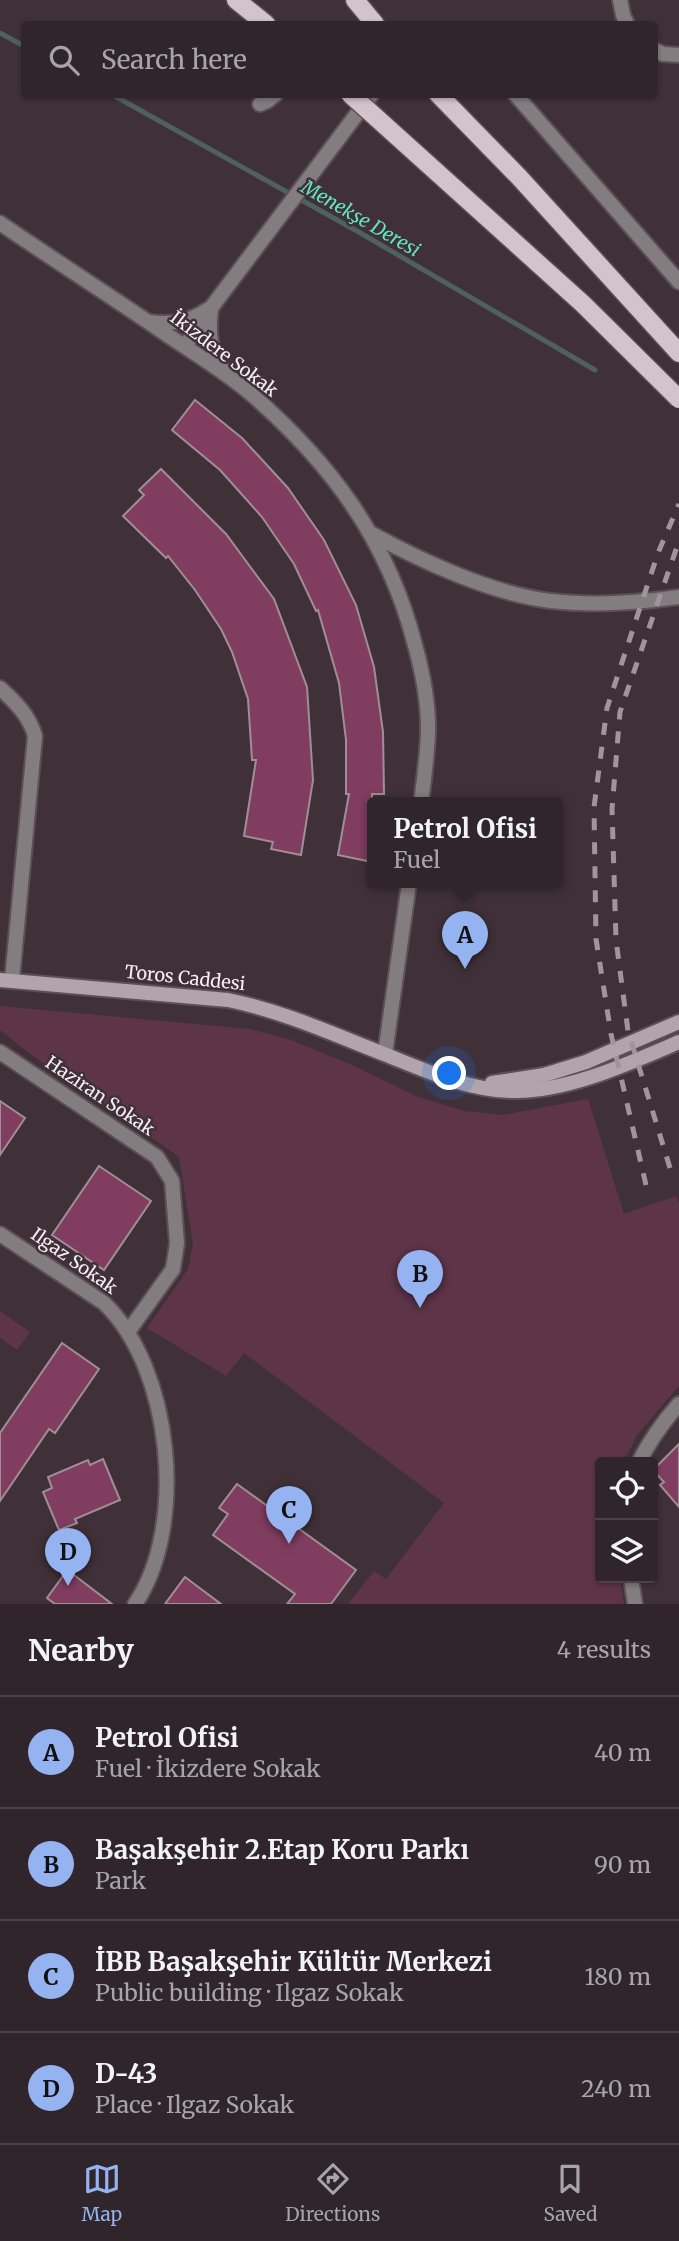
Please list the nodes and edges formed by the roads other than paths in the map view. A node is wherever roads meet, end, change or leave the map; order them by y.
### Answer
1 (355, 0) edge
2 (620, 0) edge
3 (242, 4) edge
4 (262, 21) edge
5 (372, 21) edge
6 (626, 21) edge
7 (658, 52) edge
8 (679, 55) edge
9 (270, 98) edge
10 (354, 98) edge
11 (369, 98) edge
12 (442, 98) edge
13 (518, 98) edge
14 (260, 104) dead end
15 (0, 223) edge
16 (679, 282) edge
17 (211, 308) junction
18 (148, 322) junction
19 (185, 346) junction
20 (679, 353) edge
21 (226, 375) junction
22 (679, 400) edge
23 (372, 534) junction
24 (679, 597) edge
25 (0, 688) edge
26 (422, 797) edge
27 (408, 888) edge
28 (6, 980) edge
29 (679, 1022) edge
30 (679, 1042) edge
31 (0, 1052) edge
32 (385, 1054) junction
33 (477, 1085) junction
34 (0, 1234) edge
35 (128, 1332) junction
36 (679, 1404) edge
37 (642, 1457) edge
38 (632, 1583) edge
39 (135, 1604) edge
40 (635, 1604) edge

1 - 5 main road
2 - 6 street
3 - 4 main road
7 - 8 street
9 - 14 street
10 - 22 main road, bridge
11 - 17 street
12 - 20 main road
13 - 16 street
15 - 18 street, İkizdere Sokak
17 - 18 street
17 - 19 street
17 - 21 street
18 - 19 street, İkizdere Sokak
19 - 21 street, İkizdere Sokak
21 - 23 street, İkizdere Sokak
23 - 24 street
23 - 26 street, İkizdere Sokak
25 - 28 street
27 - 32 street
28 - 32 main road, Toros Caddesi
29 - 33 main road, Toros Caddesi
30 - 33 main road, Toros Caddesi
31 - 35 street, Haziran Sokak
32 - 33 main road, Toros Caddesi
34 - 35 street, Ilgaz Sokak
35 - 39 street, Ilgaz Sokak
36 - 37 street
38 - 40 street

